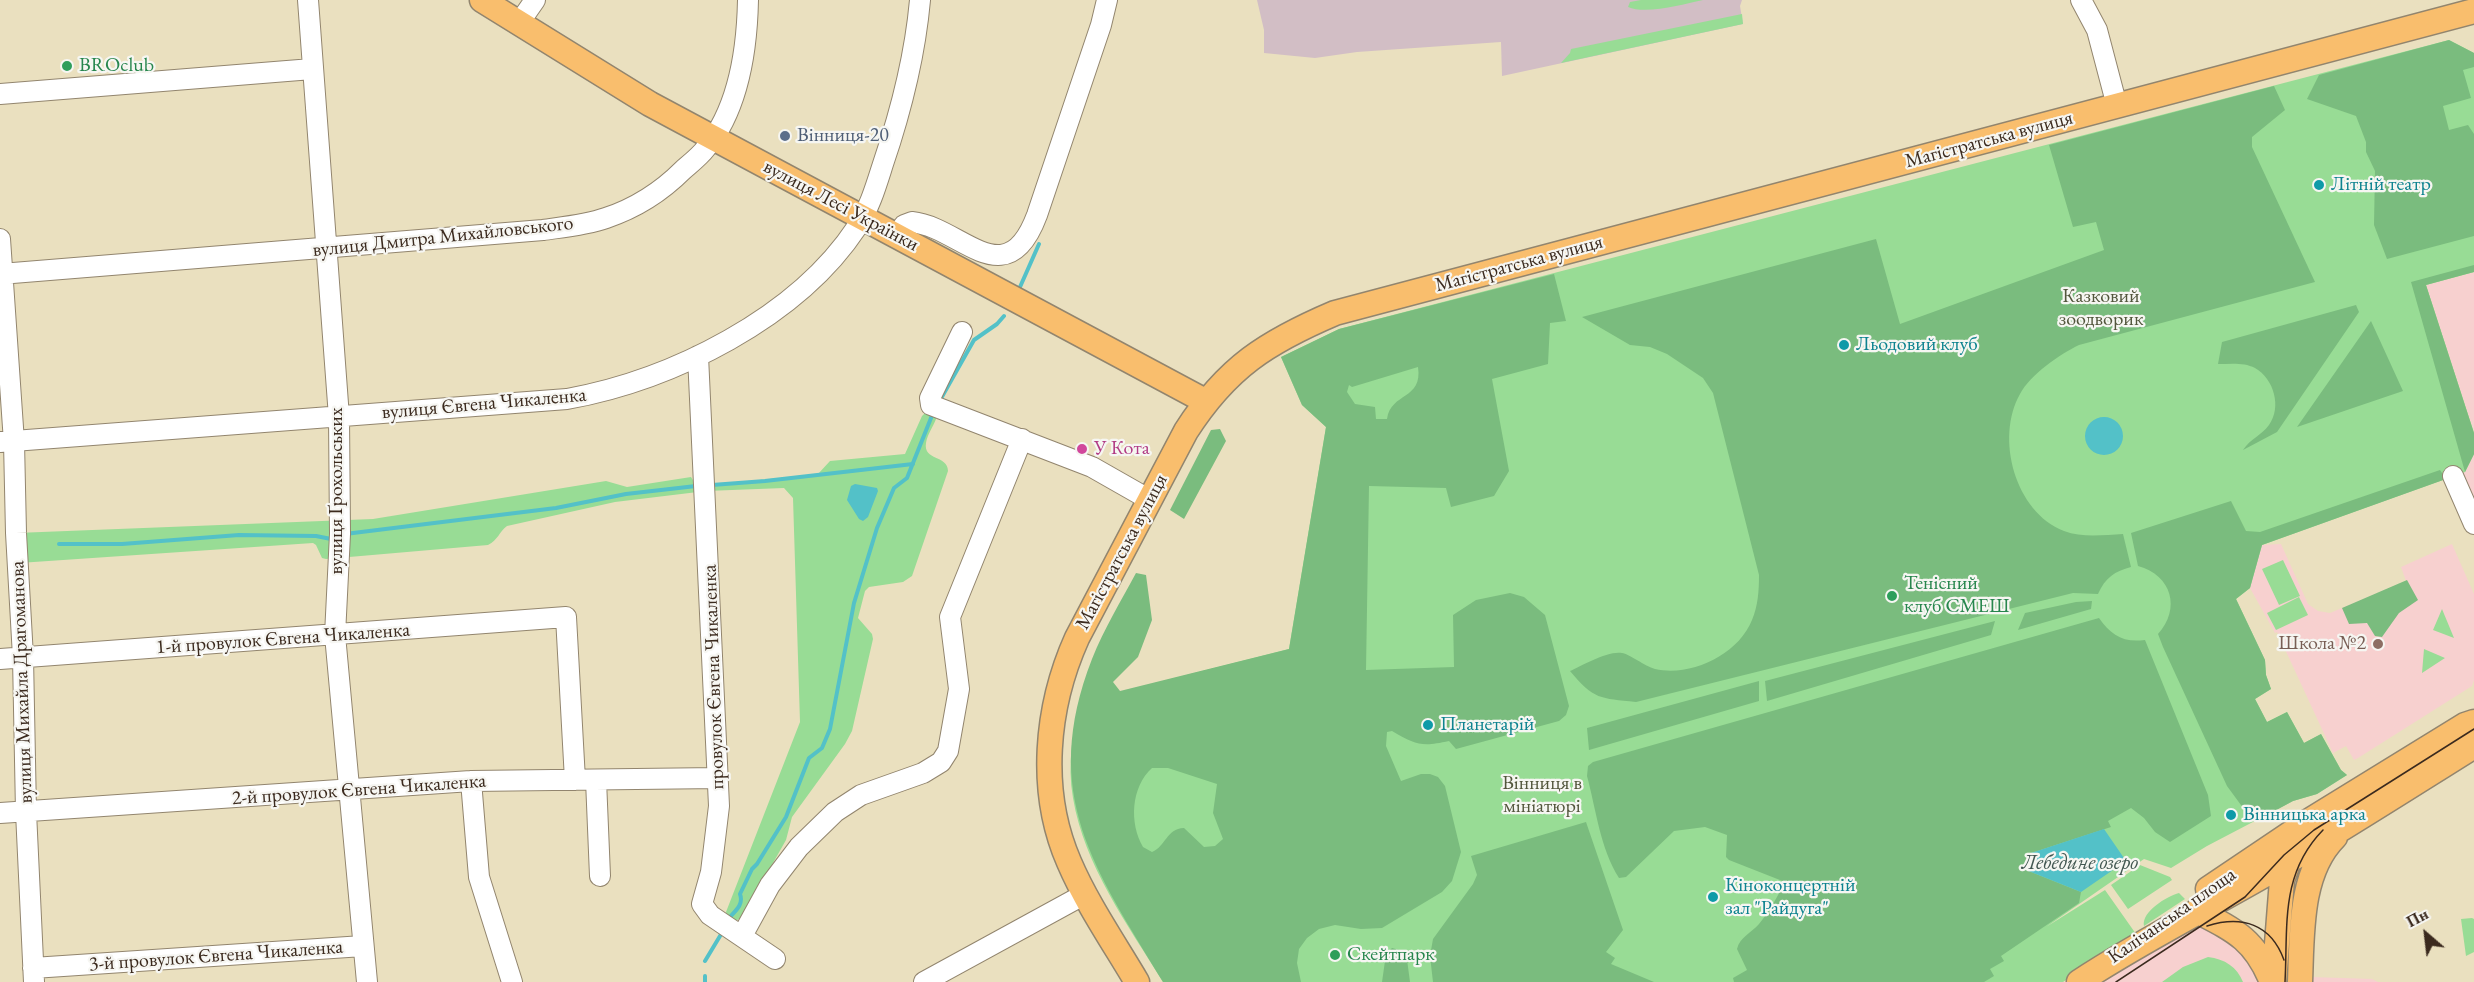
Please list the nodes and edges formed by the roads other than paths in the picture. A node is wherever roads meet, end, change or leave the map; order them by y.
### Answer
1 (308, 0) edge
2 (482, 0) edge
3 (536, 0) edge
4 (748, 0) edge
5 (920, 0) edge
6 (1107, 0) edge
7 (2081, 0) edge
8 (2474, 11) edge
9 (519, 23) junction
10 (312, 69) junction
11 (0, 94) edge
12 (2117, 106) junction
13 (712, 138) junction
14 (863, 216) junction
15 (898, 236) junction
16 (0, 239) edge
17 (328, 249) junction
18 (1, 274) edge
19 (962, 332) dead end
20 (698, 356) junction
21 (1205, 400) junction
22 (339, 417) junction
23 (1022, 439) junction
24 (7, 442) edge
25 (2452, 476) dead end
26 (1150, 500) junction
27 (2474, 524) edge
28 (335, 635) junction
29 (23, 657) junction
30 (0, 659) edge
31 (2474, 722) edge
32 (2474, 746) edge
33 (718, 778) junction
34 (575, 780) junction
35 (596, 780) junction
36 (471, 781) junction
37 (350, 790) junction
38 (2332, 809) junction
39 (26, 812) junction
40 (0, 813) edge
41 (2361, 818) junction
42 (2250, 862) junction
43 (2284, 866) junction
44 (600, 876) dead end
45 (1085, 894) junction
46 (2197, 911) junction
47 (2303, 918) junction
48 (742, 936) junction
49 (363, 946) junction
50 (775, 959) dead end
51 (34, 975) edge
52 (2087, 977) edge
53 (2300, 978) edge
54 (367, 982) edge
55 (512, 982) edge
56 (924, 982) edge
57 (1137, 982) edge
58 (2273, 982) edge

1 - 10 street, вулиця Ґрохольських
2 - 9 main road, вулиця Лесі Українки
3 - 9 street
4 - 13 street, вулиця Дмитра Михайловського
5 - 14 street, вулиця Євгена Чикаленка
6 - 15 street
7 - 12 street
8 - 12 main road, Магістратська вулиця
9 - 13 main road, вулиця Лесі Українки
10 - 11 street
10 - 17 street, вулиця Ґрохольських
12 - 21 main road, Магістратська вулиця
13 - 14 main road, вулиця Лесі Українки
13 - 17 street, вулиця Дмитра Михайловського
14 - 15 main road, вулиця Лесі Українки
14 - 20 street, вулиця Євгена Чикаленка
15 - 21 main road, вулиця Лесі Українки
16 - 18 street, вулиця Михайла Драгоманова
17 - 18 street, вулиця Дмитра Михайловського
17 - 22 street, вулиця Ґрохольських
18 - 24 street, вулиця Михайла Драгоманова
19 - 23 street
20 - 22 street, вулиця Євгена Чикаленка
20 - 33 street, провулок Євгена Чикаленка
21 - 26 main road, Магістратська вулиця
22 - 24 street, вулиця Євгена Чикаленка
22 - 28 street, вулиця Ґрохольських
23 - 26 street
23 - 48 street
24 - 29 street, вулиця Михайла Драгоманова
25 - 27 street
26 - 45 main road, Магістратська вулиця
28 - 29 street, 1-й провулок Євгена Чикаленка
28 - 34 street, 1-й провулок Євгена Чикаленка
28 - 37 street, вулиця Ґрохольських
29 - 30 street, 1-й провулок Євгена Чикаленка
29 - 39 street, вулиця Михайла Драгоманова
31 - 38 main road, Калічанська площа
32 - 41 main road
33 - 35 street, 2-й провулок Євгена Чикаленка
33 - 48 street, провулок Євгена Чикаленка
34 - 35 street, 2-й провулок Євгена Чикаленка
34 - 36 street, 2-й провулок Євгена Чикаленка
35 - 44 street
36 - 37 street, 2-й провулок Євгена Чикаленка
36 - 55 street
37 - 39 street, 2-й провулок Євгена Чикаленка
37 - 49 street, вулиця Ґрохольських
38 - 42 main road, Калічанська площа
38 - 43 main road, Калічанська площа
39 - 40 street, 2-й провулок Євгена Чикаленка
39 - 51 street, вулиця Михайла Драгоманова
41 - 43 main road, Калічанська площа
41 - 47 main road
42 - 43 main road, Калічанська площа
42 - 52 main road, Калічанська площа
43 - 46 main road, Калічанська площа
43 - 47 main road
43 - 58 main road, Калічанська площа
45 - 56 street
45 - 57 main road, Магістратська вулиця
46 - 52 main road
46 - 58 main road, Калічанська площа
47 - 53 main road
48 - 50 street, провулок Євгена Чикаленка
49 - 51 street, 3-й провулок Євгена Чикаленка
49 - 54 street, вулиця Ґрохольських

